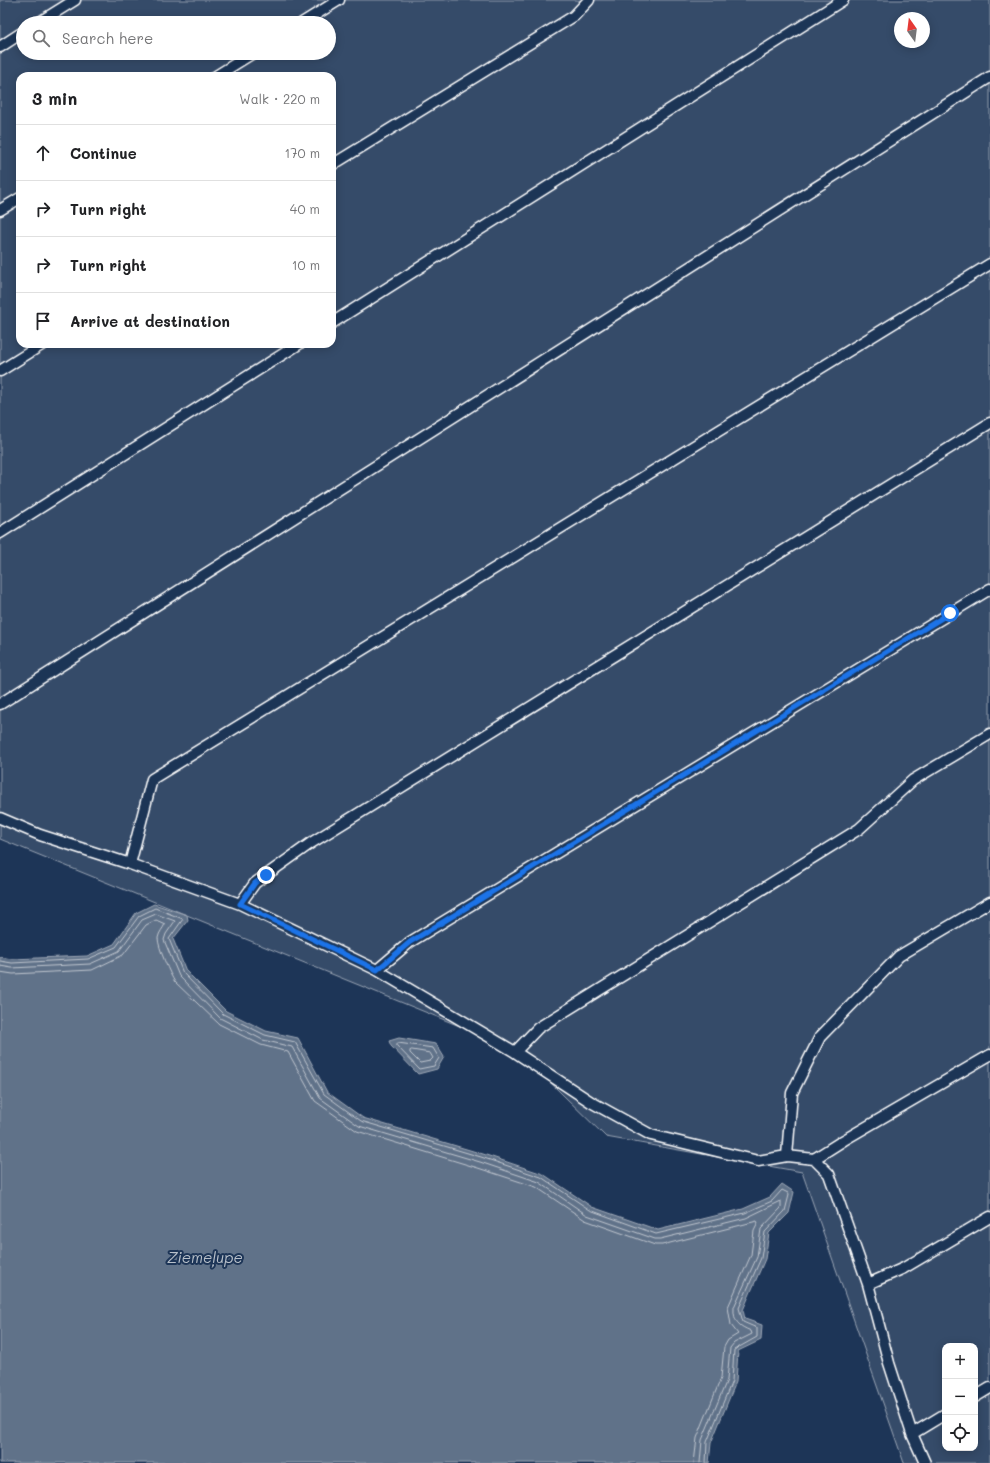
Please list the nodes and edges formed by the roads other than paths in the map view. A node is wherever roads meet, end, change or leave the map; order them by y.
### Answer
1 (75, 0) edge
2 (339, 0) edge
3 (589, 0) edge
4 (843, 0) edge
5 (49, 16) edge
6 (313, 16) edge
7 (16, 37) edge
8 (0, 47) edge
9 (242, 60) edge
10 (222, 72) edge
11 (990, 77) edge
12 (336, 163) edge
13 (16, 200) edge
14 (0, 210) edge
15 (990, 264) edge
16 (336, 320) edge
17 (37, 348) edge
18 (293, 348) edge
19 (0, 371) edge
20 (990, 423) edge
21 (0, 533) edge
22 (990, 589) edge
23 (0, 704) edge
24 (990, 734) edge
25 (0, 818) edge
26 (130, 864) junction
27 (990, 902) edge
28 (240, 904) junction
29 (377, 970) junction
30 (515, 1052) junction
31 (990, 1055) edge
32 (787, 1156) junction
33 (814, 1159) junction
34 (990, 1217) edge
35 (868, 1284) junction
36 (990, 1388) edge
37 (978, 1395) edge
38 (943, 1415) edge
39 (912, 1434) junction
40 (925, 1463) edge

1 - 5 lane
2 - 6 lane
3 - 12 lane
4 - 16 lane
7 - 8 lane
9 - 10 lane
11 - 23 lane
13 - 14 lane
15 - 26 lane
17 - 19 lane
18 - 21 lane
20 - 28 lane
22 - 29 lane
24 - 30 lane
25 - 26 lane
26 - 28 lane
27 - 32 lane
28 - 29 lane
29 - 30 lane
30 - 32 lane
31 - 33 lane
32 - 33 lane
33 - 35 lane
34 - 35 lane
35 - 39 lane
36 - 37 lane
38 - 39 lane
39 - 40 lane

